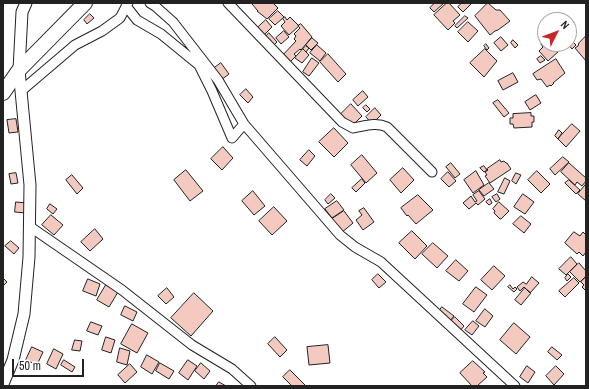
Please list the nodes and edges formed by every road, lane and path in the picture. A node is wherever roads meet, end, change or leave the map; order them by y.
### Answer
1 (26, 3) edge
2 (85, 3) edge
3 (150, 3) edge
4 (228, 3) edge
5 (127, 4) edge
6 (19, 70) junction
7 (21, 90) junction
8 (3, 93) edge
9 (244, 124) junction
10 (432, 172) dead end
11 (30, 226) junction
12 (3, 384) edge
13 (251, 386) edge
14 (516, 386) edge

1 - 6 street
2 - 6 highway
3 - 9 street
4 - 10 street
5 - 7 street
5 - 9 street
6 - 7 street
6 - 8 highway
7 - 11 street
9 - 14 street
11 - 12 street
11 - 13 street

